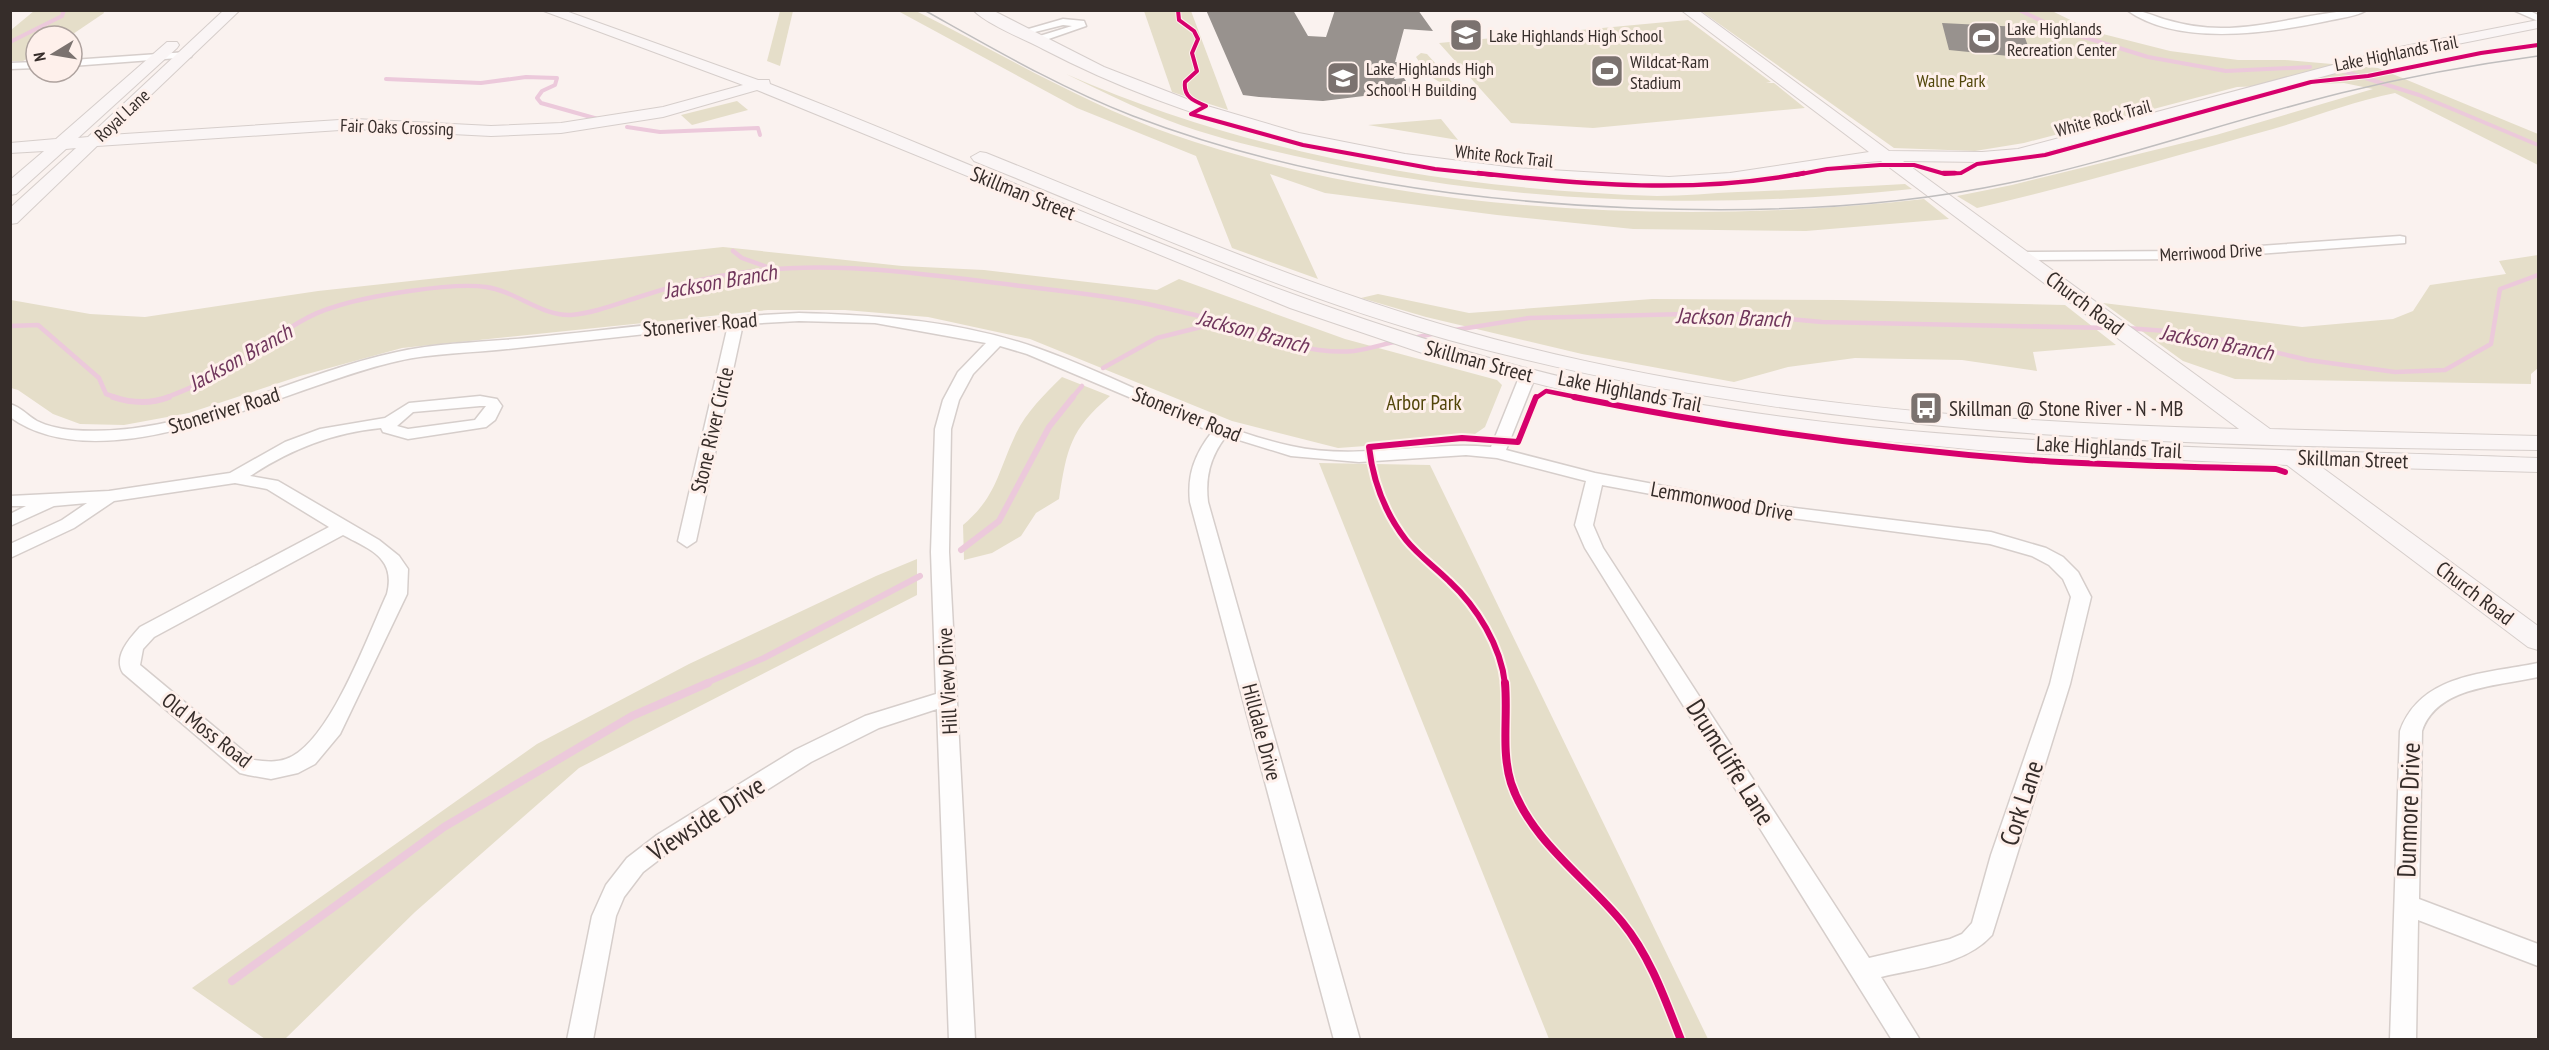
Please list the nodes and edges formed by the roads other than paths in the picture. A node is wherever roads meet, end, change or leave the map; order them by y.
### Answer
1 (233, 10) edge
2 (548, 10) edge
3 (590, 10) edge
4 (980, 10) edge
5 (1688, 10) edge
6 (2132, 10) edge
7 (2333, 10) edge
8 (2362, 10) edge
9 (2518, 10) edge
10 (2344, 14) junction
11 (2538, 18) edge
12 (2538, 24) edge
13 (180, 37) dead end
14 (681, 39) dead end
15 (709, 50) dead end
16 (187, 55) junction
17 (158, 57) junction
18 (84, 62) edge
19 (777, 77) junction
20 (756, 85) junction
21 (938, 140) dead end
22 (92, 143) junction
23 (61, 145) junction
24 (10, 148) edge
25 (959, 148) dead end
26 (1885, 156) junction
27 (10, 190) edge
28 (10, 219) edge
29 (1138, 220) junction
30 (1114, 231) junction
31 (2400, 240) dead end
32 (2022, 256) junction
33 (737, 320) junction
34 (997, 340) junction
35 (1522, 366) junction
36 (10, 409) edge
37 (389, 422) junction
38 (1222, 430) junction
39 (2260, 434) junction
40 (2538, 443) edge
41 (1497, 453) junction
42 (1386, 456) joint
43 (2292, 457) junction
44 (2538, 465) edge
45 (235, 478) junction
46 (1595, 478) junction
47 (109, 496) junction
48 (10, 501) edge
49 (51, 501) junction
50 (10, 521) edge
51 (343, 527) junction
52 (687, 541) dead end
53 (10, 552) edge
54 (2056, 561) joint
55 (2538, 640) edge
56 (2538, 670) edge
57 (948, 698) junction
58 (2404, 904) junction
59 (2538, 955) edge
60 (1864, 970) junction
61 (580, 1040) edge
62 (962, 1040) edge
63 (1347, 1040) edge
64 (1907, 1040) edge
65 (2403, 1040) edge

1 - 16 main road, Royal Lane
2 - 20 main road, Skillman Street
3 - 14 main road
4 - 26 main road, White Rock Trail
5 - 26 main road, Church Road
6 - 10 street
7 - 10 street
8 - 10 street
9 - 11 street
12 - 26 main road, White Rock Trail
13 - 17 main road, Royal Lane
15 - 19 main road
16 - 17 street
16 - 22 main road, Royal Lane
17 - 18 street
17 - 23 main road, Royal Lane
19 - 20 main road, Fair Oaks Crossing
19 - 21 main road
20 - 22 main road, Fair Oaks Crossing
20 - 30 main road, Skillman Street
22 - 23 main road, Fair Oaks Crossing
22 - 28 main road, Royal Lane
23 - 24 main road, Fair Oaks Crossing
23 - 27 main road, Royal Lane
25 - 29 main road, Skillman Street
26 - 32 main road, Church Road
29 - 30 main road
29 - 35 main road, Skillman Street
30 - 35 main road, Skillman Street
31 - 32 street, Merriwood Drive
32 - 39 main road, Church Road
33 - 34 street, Stoneriver Road
33 - 36 street, Stoneriver Road
33 - 52 street, Stone River Circle
34 - 38 street, Stoneriver Road
34 - 57 street, Hill View Drive
35 - 39 main road, Skillman Street
35 - 41 street
35 - 43 main road, Skillman Street
37 - 37 street
37 - 45 street
38 - 42 street, Stoneriver Road
38 - 63 street, Hilldale Drive
39 - 40 main road, Skillman Street
39 - 43 main road, Church Road
41 - 42 street, Lemmonwood Drive
41 - 46 street, Lemmonwood Drive
43 - 44 main road, Skillman Street
43 - 55 main road, Church Road
45 - 47 street, Old Moss Road
45 - 51 street, Old Moss Road
46 - 54 street, Lemmonwood Drive
46 - 60 street, Drumcliffe Lane
47 - 49 street, Old Moss Road
47 - 53 street
48 - 49 street, Old Moss Road
49 - 50 street
51 - 51 street, Old Moss Road
54 - 60 street, Cork Lane
56 - 58 street, Dunmore Drive
57 - 61 street, Viewside Drive
57 - 62 street, Hill View Drive
58 - 59 street
58 - 65 street, Dunmore Drive
60 - 64 street, Drumcliffe Lane

